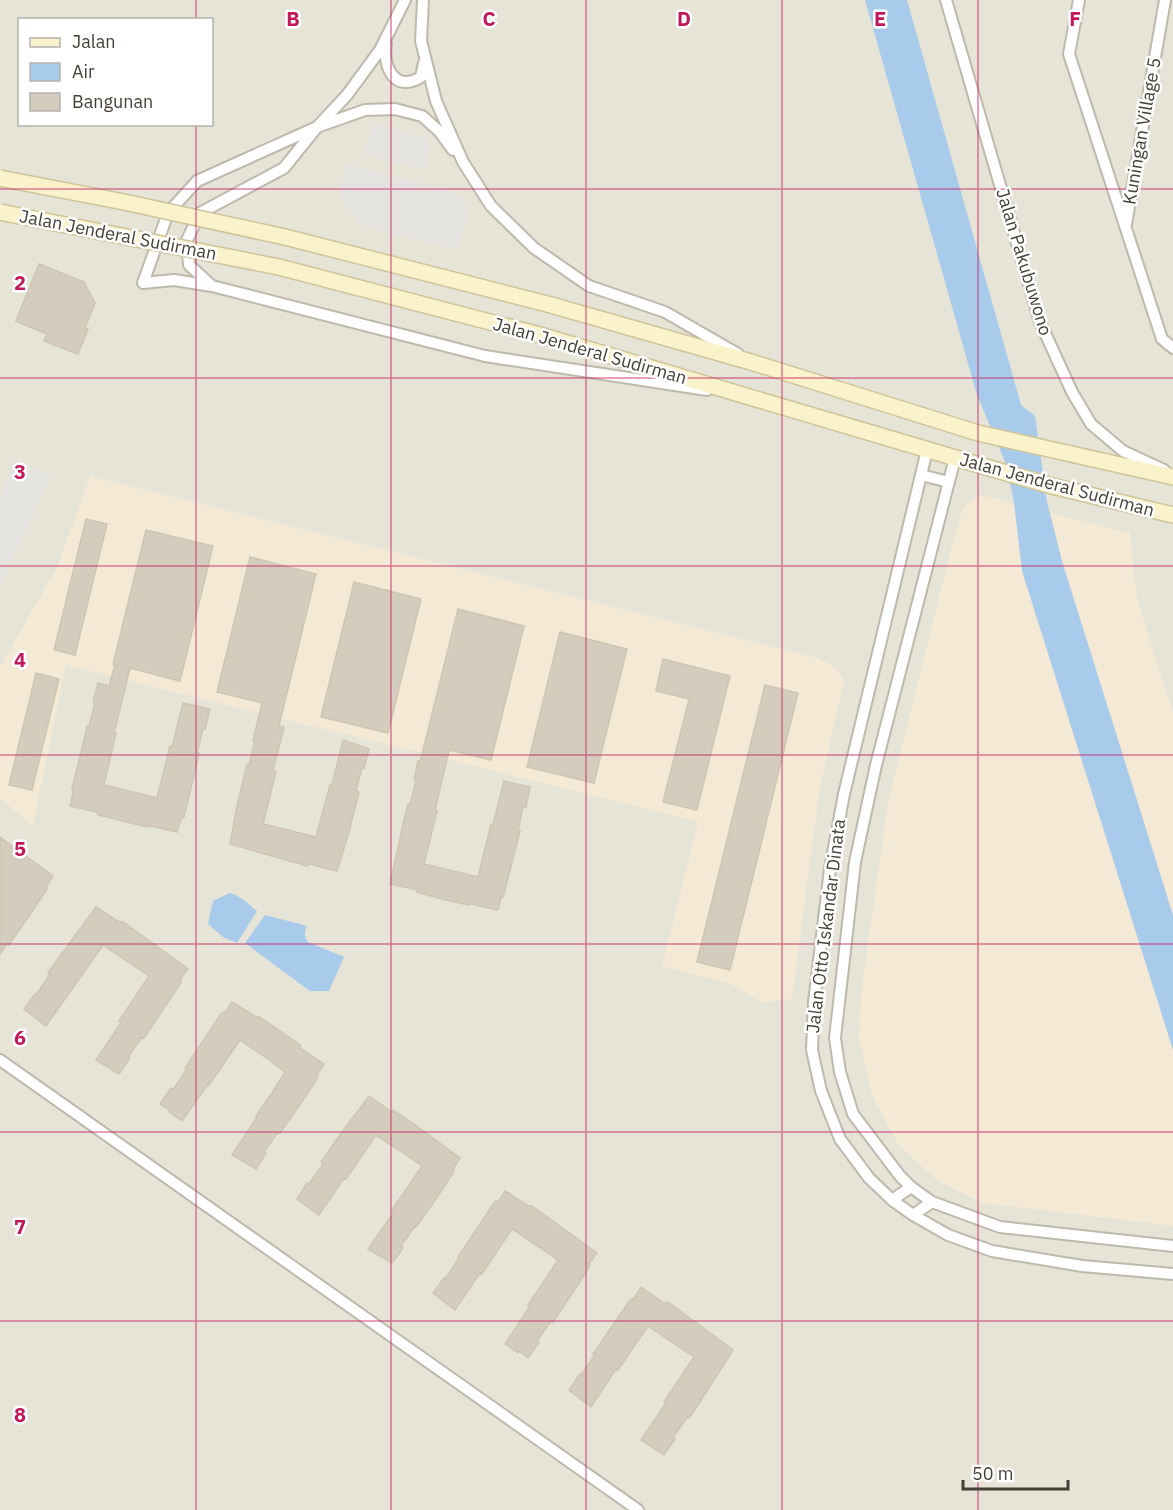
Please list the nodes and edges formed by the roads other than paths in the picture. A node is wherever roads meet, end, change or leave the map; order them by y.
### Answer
1 (405, 0) edge
2 (423, 0) edge
3 (946, 0) edge
4 (1078, 0) edge
5 (1165, 0) edge
6 (388, 33) junction
7 (425, 57) junction
8 (317, 127) junction
9 (463, 162) junction
10 (0, 178) edge
11 (0, 212) edge
12 (1125, 226) junction
13 (212, 286) junction
14 (1173, 348) edge
15 (751, 362) junction
16 (741, 395) junction
17 (927, 450) junction
18 (955, 458) junction
19 (921, 475) junction
20 (1173, 476) edge
21 (949, 483) junction
22 (1173, 515) edge
23 (0, 1060) edge
24 (911, 1187) junction
25 (892, 1200) junction
26 (932, 1202) junction
27 (913, 1215) junction
28 (1173, 1246) edge
29 (1173, 1274) edge
30 (638, 1510) edge

1 - 6 street
2 - 7 street
3 - 20 street, Jalan Pakubuwono
4 - 12 street
5 - 12 street, Kuningan Village 5
6 - 7 street
6 - 8 street
7 - 9 street
8 - 9 street
8 - 13 street
8 - 13 street
9 - 15 street
10 - 15 main road, Jalan Jenderal Sudirman, bridge
11 - 16 main road, Jalan Jenderal Sudirman, bridge
12 - 14 street
13 - 16 street
15 - 20 main road, Jalan Jenderal Sudirman
16 - 17 main road, Jalan Jenderal Sudirman
17 - 18 main road, Jalan Jenderal Sudirman
17 - 19 street, Jalan Otto Iskandar Dinata
18 - 21 street, Jalan Otto Iskandar Dinata
18 - 22 main road, Jalan Jenderal Sudirman
19 - 21 street
19 - 25 street, Jalan Otto Iskandar Dinata
21 - 24 street, Jalan Otto Iskandar Dinata
23 - 30 street
24 - 25 street
24 - 26 street, Jalan Otto Iskandar Dinata
25 - 27 street, Jalan Otto Iskandar Dinata
26 - 27 street
26 - 28 street, Jalan Otto Iskandar Dinata
27 - 29 street, Jalan Otto Iskandar Dinata

